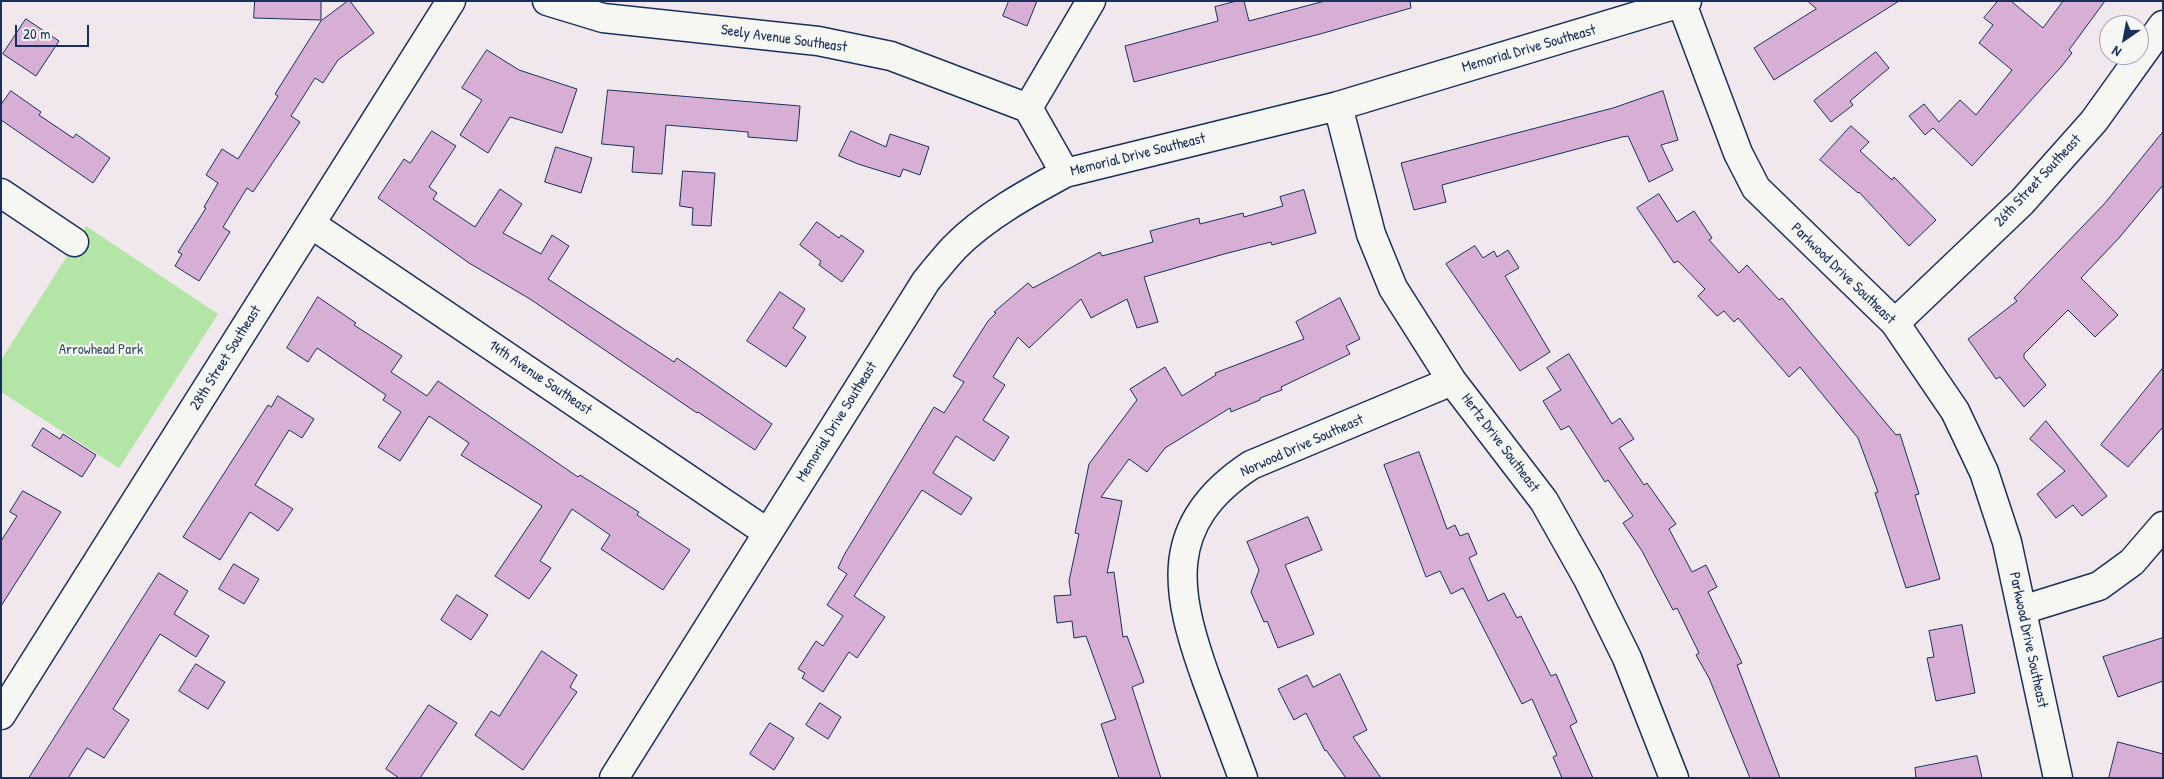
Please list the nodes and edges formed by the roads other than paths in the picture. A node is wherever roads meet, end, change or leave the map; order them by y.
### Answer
1 (450, 1) edge
2 (548, 1) edge
3 (1091, 1) edge
4 (1684, 3) edge
5 (2163, 24) edge
6 (1338, 106) junction
7 (1028, 108) junction
8 (1066, 173) junction
9 (1, 193) edge
10 (311, 224) junction
11 (74, 242) dead end
12 (1895, 323) junction
13 (1452, 381) junction
14 (2163, 526) edge
15 (768, 533) junction
16 (2022, 610) junction
17 (1, 715) edge
18 (614, 778) edge
19 (1242, 778) edge
20 (1674, 778) edge
21 (2058, 778) edge

1 - 10 street, 28th Street Southeast
2 - 7 street, Seely Avenue Southeast
3 - 7 street
4 - 6 street, Memorial Drive Southeast
4 - 12 street, Parkwood Drive Southeast
5 - 12 street, 26th Street Southeast
6 - 8 street, Memorial Drive Southeast
6 - 13 street, Hertz Drive Southeast
7 - 8 street
8 - 15 street, Memorial Drive Southeast
9 - 11 street
10 - 15 street, 14th Avenue Southeast
10 - 17 street, 28th Street Southeast
12 - 16 street, Parkwood Drive Southeast
13 - 19 street, Norwood Drive Southeast
13 - 20 street, Hertz Drive Southeast
14 - 16 street
15 - 18 street, Memorial Drive Southeast
16 - 21 street, Parkwood Drive Southeast

